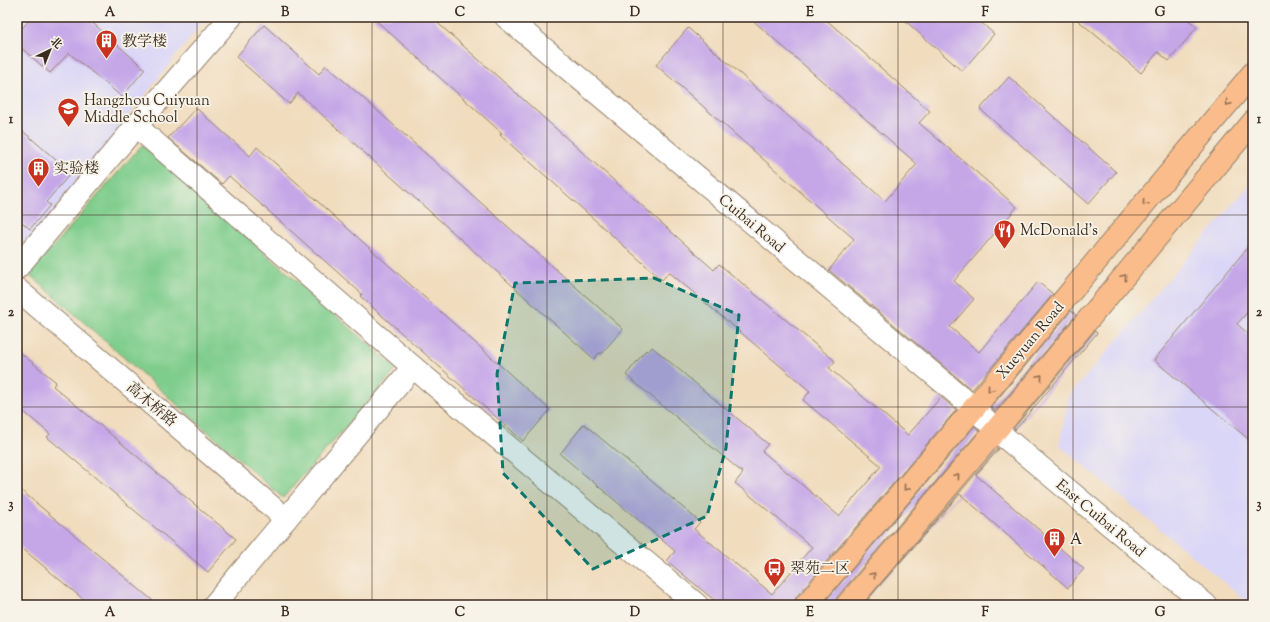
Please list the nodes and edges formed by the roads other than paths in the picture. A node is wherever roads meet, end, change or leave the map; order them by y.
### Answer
1 (231, 17) edge
2 (506, 17) edge
3 (1253, 73) edge
4 (1253, 122) edge
5 (136, 126) junction
6 (17, 268) edge
7 (17, 289) edge
8 (413, 367) junction
9 (974, 408) junction
10 (996, 430) junction
11 (286, 519) junction
12 (214, 605) edge
13 (696, 605) edge
14 (806, 605) edge
15 (848, 605) edge
16 (1206, 605) edge

1 - 5 street
2 - 9 street, Cuibai Road
3 -> 9 main road, Xueyuan Road
10 -> 4 main road, Xueyuan Road
5 - 6 street
5 - 8 street
7 - 11 street, 高木桥路
8 - 11 street
8 - 13 street
9 - 10 street, Cuibai Road
9 -> 14 main road, Xueyuan Road
15 -> 10 main road, Xueyuan Road
10 - 16 street, East Cuibai Road
11 - 12 street

